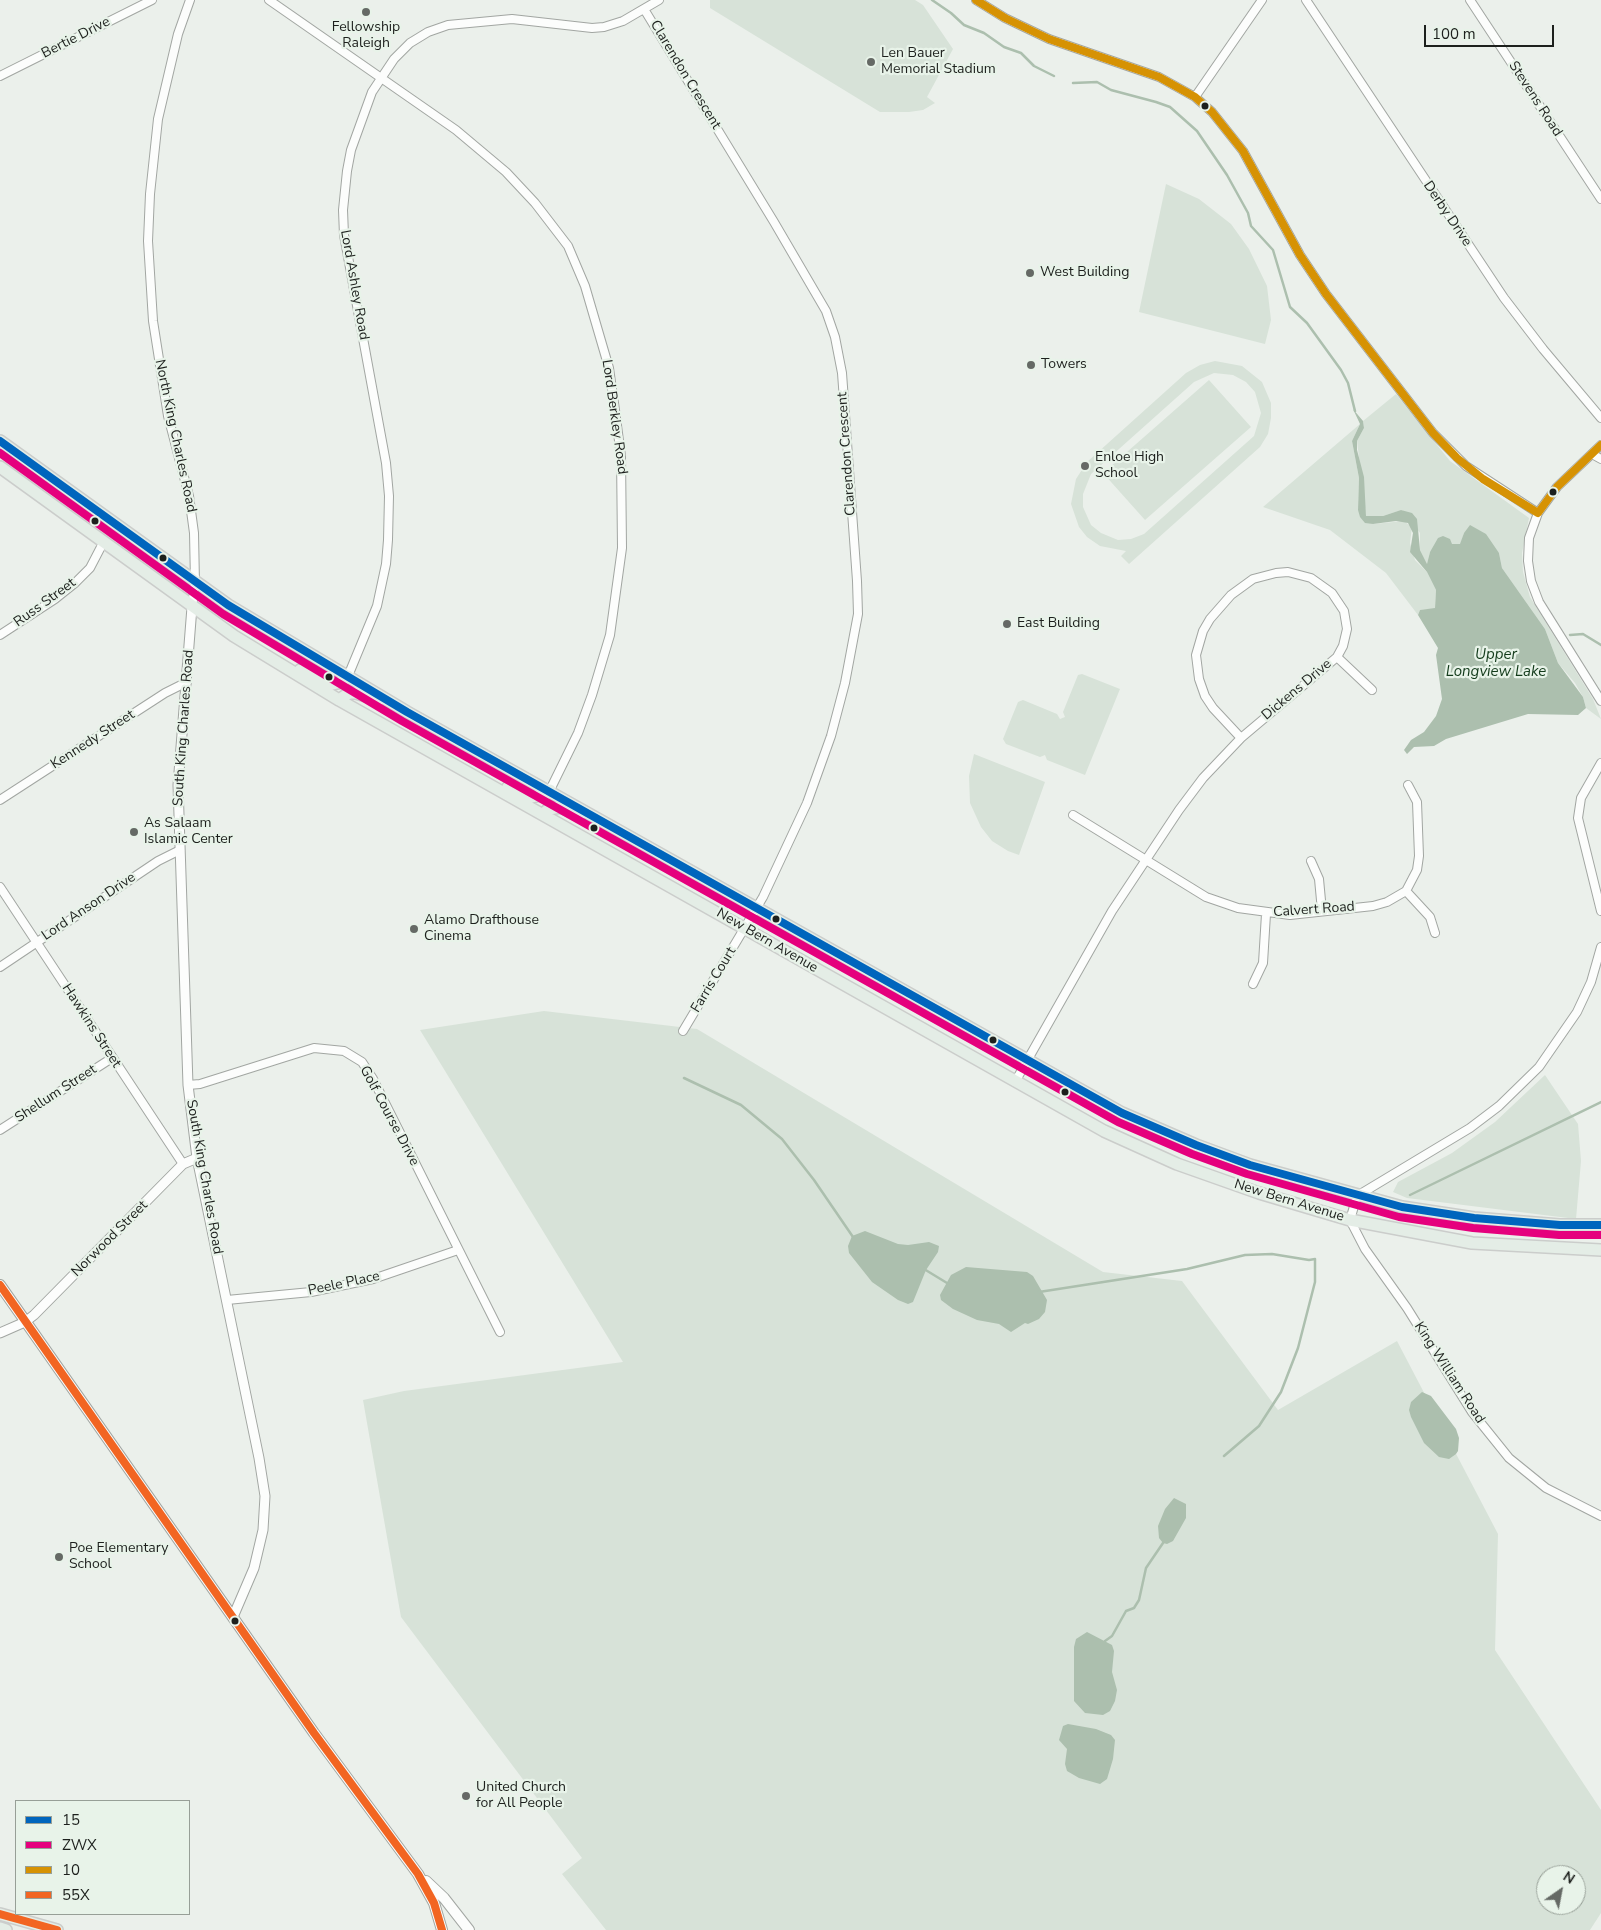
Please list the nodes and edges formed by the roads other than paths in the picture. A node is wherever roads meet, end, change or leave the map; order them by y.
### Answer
1 (152, 0) edge
2 (190, 0) edge
3 (269, 0) edge
4 (659, 0) edge
5 (976, 0) edge
6 (1262, 0) edge
7 (1306, 0) edge
8 (1470, 0) edge
9 (644, 9) junction
10 (0, 76) edge
11 (381, 76) junction
12 (1195, 97) junction
13 (1601, 199) edge
14 (1601, 418) edge
15 (0, 441) edge
16 (1601, 445) edge
17 (1592, 454) junction
18 (1601, 459) edge
19 (0, 467) edge
20 (1538, 513) junction
21 (103, 543) junction
22 (195, 583) junction
23 (192, 607) junction
24 (0, 636) edge
25 (268, 657) junction
26 (1336, 657) junction
27 (348, 676) junction
28 (187, 682) junction
29 (1372, 690) dead end
30 (339, 700) junction
31 (1601, 701) edge
32 (439, 729) junction
33 (1241, 738) junction
34 (1601, 763) edge
35 (471, 774) junction
36 (1408, 785) dead end
37 (550, 790) junction
38 (0, 800) edge
39 (543, 814) junction
40 (1073, 815) dead end
41 (630, 836) junction
42 (180, 850) junction
43 (1146, 860) junction
44 (1311, 861) dead end
45 (0, 887) edge
46 (1406, 891) junction
47 (757, 908) junction
48 (1322, 911) junction
49 (1601, 911) edge
50 (1266, 914) junction
51 (745, 929) junction
52 (1434, 933) dead end
53 (36, 943) junction
54 (1601, 947) edge
55 (0, 967) edge
56 (1253, 984) dead end
57 (683, 1031) dead end
58 (112, 1058) junction
59 (1027, 1061) junction
60 (1015, 1082) junction
61 (188, 1085) junction
62 (0, 1130) edge
63 (197, 1158) junction
64 (183, 1164) junction
65 (1357, 1196) junction
66 (1350, 1220) junction
67 (1601, 1225) edge
68 (458, 1250) junction
69 (1601, 1250) edge
70 (0, 1285) edge
71 (227, 1300) junction
72 (24, 1322) junction
73 (500, 1332) dead end
74 (0, 1333) edge
75 (1601, 1516) edge
76 (233, 1617) junction
77 (418, 1874) junction
78 (0, 1914) edge
79 (0, 1928) edge
80 (6, 1930) edge
81 (57, 1930) edge
82 (442, 1930) edge
83 (469, 1930) edge

1 - 10 street, Bertie Drive
2 - 22 street, North King Charles Road
3 - 11 street, Lord Berkley Road
4 - 9 street, Lord Ashley Road
5 - 12 street
6 - 12 street
7 - 14 street, Derby Drive
8 - 13 street, Stevens Road
9 - 11 street, Lord Ashley Road
9 - 47 street, Clarendon Crescent
11 - 27 street, Lord Ashley Road
11 - 37 street, Lord Berkley Road
12 - 20 street
15 - 22 main road, New Bern Avenue
16 - 17 street
17 - 18 street
17 - 20 street
19 - 21 main road, New Bern Avenue
20 - 31 street
21 - 23 main road, New Bern Avenue
21 - 24 street, Russ Street
22 - 23 street, North King Charles Road
22 - 27 main road, New Bern Avenue
23 - 25 main road, New Bern Avenue
23 - 28 street, South King Charles Road
25 - 27 main road
25 - 30 main road, New Bern Avenue
26 - 29 street
26 - 33 street, Dickens Drive
26 - 33 street, Dickens Drive
27 - 32 main road, New Bern Avenue
28 - 38 street, Kennedy Street
28 - 42 street, South King Charles Road
30 - 32 main road
30 - 35 main road, New Bern Avenue
32 - 37 main road, New Bern Avenue
33 - 43 street, Dickens Drive
34 - 49 street
35 - 37 main road
35 - 39 main road, New Bern Avenue
36 - 46 street
37 - 41 main road, New Bern Avenue
39 - 41 main road
39 - 51 main road, New Bern Avenue
40 - 43 street, Calvert Road
41 - 47 main road, New Bern Avenue
42 - 53 street, Lord Anson Drive
42 - 61 street, South King Charles Road
43 - 50 street, Calvert Road
43 - 59 street, Dickens Drive
44 - 48 street
45 - 53 street, Hawkins Street
46 - 48 street, Calvert Road
46 - 52 street
47 - 51 street, Clarendon Crescent
47 - 59 main road, New Bern Avenue
48 - 50 street, Calvert Road
50 - 56 street
51 - 57 street, Farris Court
51 - 60 main road, New Bern Avenue
53 - 55 street, Lord Anson Drive
53 - 58 street, Hawkins Street
54 - 65 street
58 - 62 street, Shellum Street
58 - 64 street, Hawkins Street
59 - 60 street, Dickens Drive
59 - 65 main road, New Bern Avenue
60 - 66 main road, New Bern Avenue
61 - 63 street, South King Charles Road
61 - 68 street, Golf Course Drive
63 - 64 street, Norwood Street
63 - 71 street, South King Charles Road
64 - 72 street, Norwood Street
65 - 66 street
65 - 67 main road, New Bern Avenue
66 - 69 main road, New Bern Avenue
66 - 75 street, King William Road
68 - 71 street, Peele Place
68 - 73 street, Golf Course Drive
70 - 72 main road
71 - 76 street, South King Charles Road
72 - 74 street, Norwood Street
72 - 76 main road
76 - 77 main road
77 - 82 main road
77 - 83 main road
78 - 81 main road
79 - 80 main road

